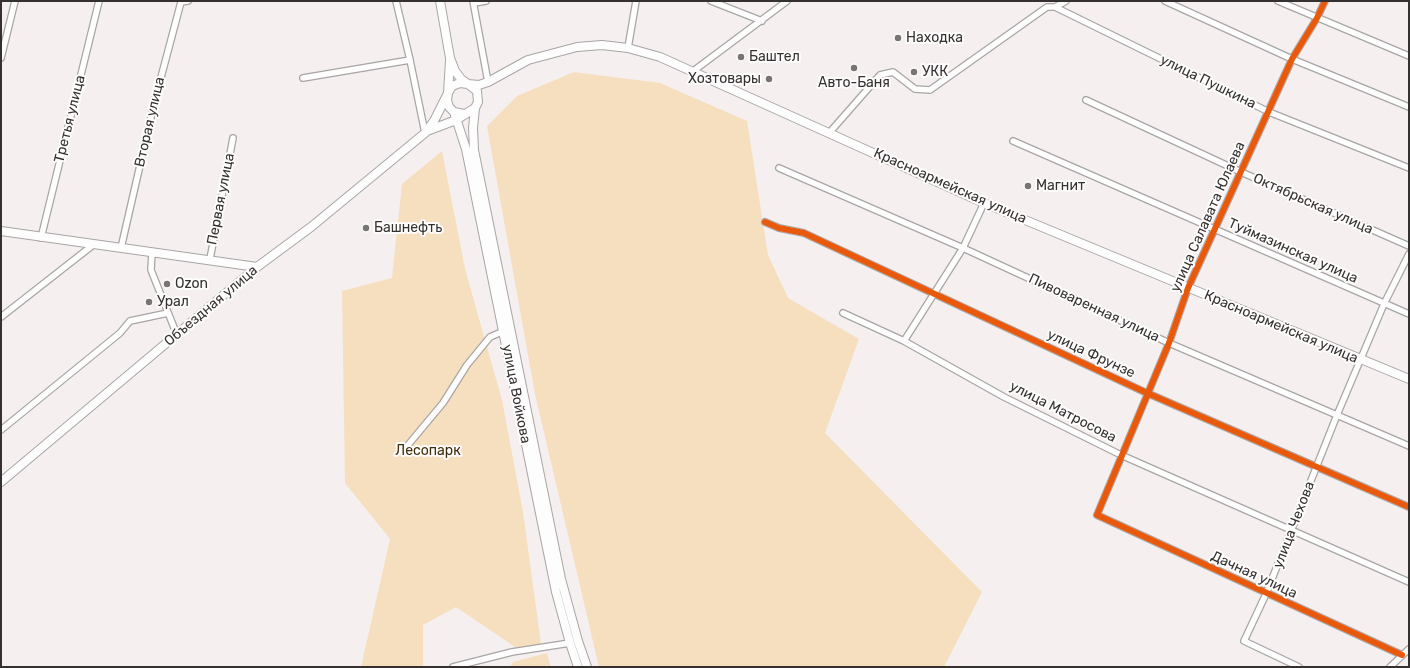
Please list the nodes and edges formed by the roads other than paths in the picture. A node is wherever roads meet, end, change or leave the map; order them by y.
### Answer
1 (15, 1) edge
2 (99, 1) edge
3 (188, 1) edge
4 (396, 1) edge
5 (440, 1) edge
6 (486, 1) edge
7 (636, 1) edge
8 (710, 1) edge
9 (787, 1) edge
10 (1066, 1) edge
11 (1165, 1) edge
12 (1278, 1) edge
13 (1325, 1) edge
14 (474, 2) edge
15 (1055, 7) junction
16 (1317, 18) junction
17 (762, 21) junction
18 (628, 48) junction
19 (1409, 56) edge
20 (1, 58) edge
21 (450, 58) junction
22 (1292, 59) junction
23 (410, 60) junction
24 (692, 72) junction
25 (303, 78) dead end
26 (488, 82) junction
27 (468, 84) junction
28 (448, 93) junction
29 (1086, 100) dead end
30 (477, 105) junction
31 (1409, 107) edge
32 (1269, 112) junction
33 (455, 116) junction
34 (830, 132) junction
35 (425, 133) junction
36 (233, 138) dead end
37 (1013, 141) dead end
38 (779, 168) dead end
39 (1409, 168) edge
40 (1240, 172) junction
41 (984, 203) junction
42 (764, 222) dead end
43 (1215, 230) junction
44 (1, 231) edge
45 (41, 238) junction
46 (93, 245) junction
47 (1409, 246) edge
48 (121, 248) junction
49 (963, 248) junction
50 (152, 252) junction
51 (1409, 254) edge
52 (210, 259) junction
53 (257, 267) junction
54 (1188, 288) junction
55 (933, 293) junction
56 (1384, 304) junction
57 (843, 313) dead end
58 (168, 314) junction
59 (1409, 314) edge
60 (1, 317) edge
61 (504, 331) junction
62 (176, 335) junction
63 (904, 341) junction
64 (1169, 343) junction
65 (1361, 360) junction
66 (1409, 379) edge
67 (1147, 393) junction
68 (1337, 415) junction
69 (1, 430) edge
70 (1409, 446) edge
71 (403, 451) dead end
72 (1121, 455) junction
73 (1316, 467) junction
74 (1, 482) edge
75 (1409, 507) edge
76 (1097, 515) joint
77 (1292, 530) junction
78 (1409, 582) edge
79 (1266, 594) junction
80 (570, 643) junction
81 (1409, 649) edge
82 (1402, 656) junction
83 (453, 667) edge
84 (578, 667) edge
85 (587, 667) edge
86 (1299, 667) edge
87 (1390, 667) edge

1 - 20 street
2 - 45 street, Третья улица
3 - 48 street, Вторая улица
4 - 23 street
5 - 21 main road
6 - 14 street
7 - 18 street
8 - 17 street
9 - 17 street
10 - 15 street
11 - 22 street
12 - 16 street
13 - 16 street, улица Салавата Юлаева
14 - 26 street
15 - 32 street, улица Пушкина
15 - 34 street
16 - 19 street
16 - 22 street, улица Салавата Юлаева
17 - 24 street
18 - 24 main road, Красноармейская улица
18 - 26 main road, Красноармейская улица
21 - 27 main road
21 - 28 main road
22 - 31 street
22 - 32 street, улица Салавата Юлаева
23 - 25 street
23 - 35 street
24 - 34 main road, Красноармейская улица
26 - 27 main road
26 - 30 main road, улица Войкова
27 - 28 main road
27 - 30 main road
28 - 33 main road
28 - 35 main road
29 - 40 street, Октябрьская улица
30 - 33 main road
30 - 85 main road, улица Войкова
32 - 39 street, улица Пушкина
32 - 40 street, улица Салавата Юлаева
33 - 35 main road
33 - 61 main road, улица Войкова
34 - 41 main road, Красноармейская улица
35 - 53 main road, Объездная улица
36 - 52 street, Первая улица
37 - 43 street, Туймазинская улица
38 - 49 street, Пивоваренная улица
40 - 43 street, улица Салавата Юлаева
40 - 47 street, Октябрьская улица
41 - 49 street
41 - 54 main road, Красноармейская улица
42 - 55 street, улица Фрунзе
43 - 54 street, улица Салавата Юлаева
43 - 56 street, Туймазинская улица
44 - 45 main road
45 - 46 main road
46 - 48 main road
46 - 60 street
48 - 50 main road
49 - 55 street
49 - 64 street, Пивоваренная улица
50 - 52 main road
50 - 58 street
51 - 56 street, улица Чехова
52 - 53 main road
53 - 62 main road, Объездная улица
54 - 64 street, улица Салавата Юлаева
54 - 65 main road, Красноармейская улица
55 - 63 street
55 - 67 street, улица Фрунзе
56 - 59 street, Туймазинская улица
56 - 65 street, улица Чехова
57 - 63 street, улица Матросова
58 - 62 street
58 - 69 street
61 - 71 street
61 - 80 main road, улица Войкова
62 - 74 main road, Объездная улица
63 - 72 street, улица Матросова
64 - 67 street, улица Салавата Юлаева
64 - 68 street, Пивоваренная улица
65 - 66 main road, Красноармейская улица
65 - 68 street, улица Чехова
67 - 72 street, улица Салавата Юлаева
67 - 73 street, улица Фрунзе
68 - 70 street, Пивоваренная улица
68 - 73 street, улица Чехова
72 - 76 street, улица Салавата Юлаева
72 - 77 street, улица Матросова
73 - 75 street, улица Фрунзе
73 - 77 street, улица Чехова
76 - 79 street, Дачная улица
77 - 78 street, улица Матросова
77 - 79 street, улица Чехова
79 - 82 street, Дачная улица
79 - 86 street, улица Чехова
80 - 83 street
80 - 84 main road, улица Войкова
81 - 82 street
82 - 87 street

